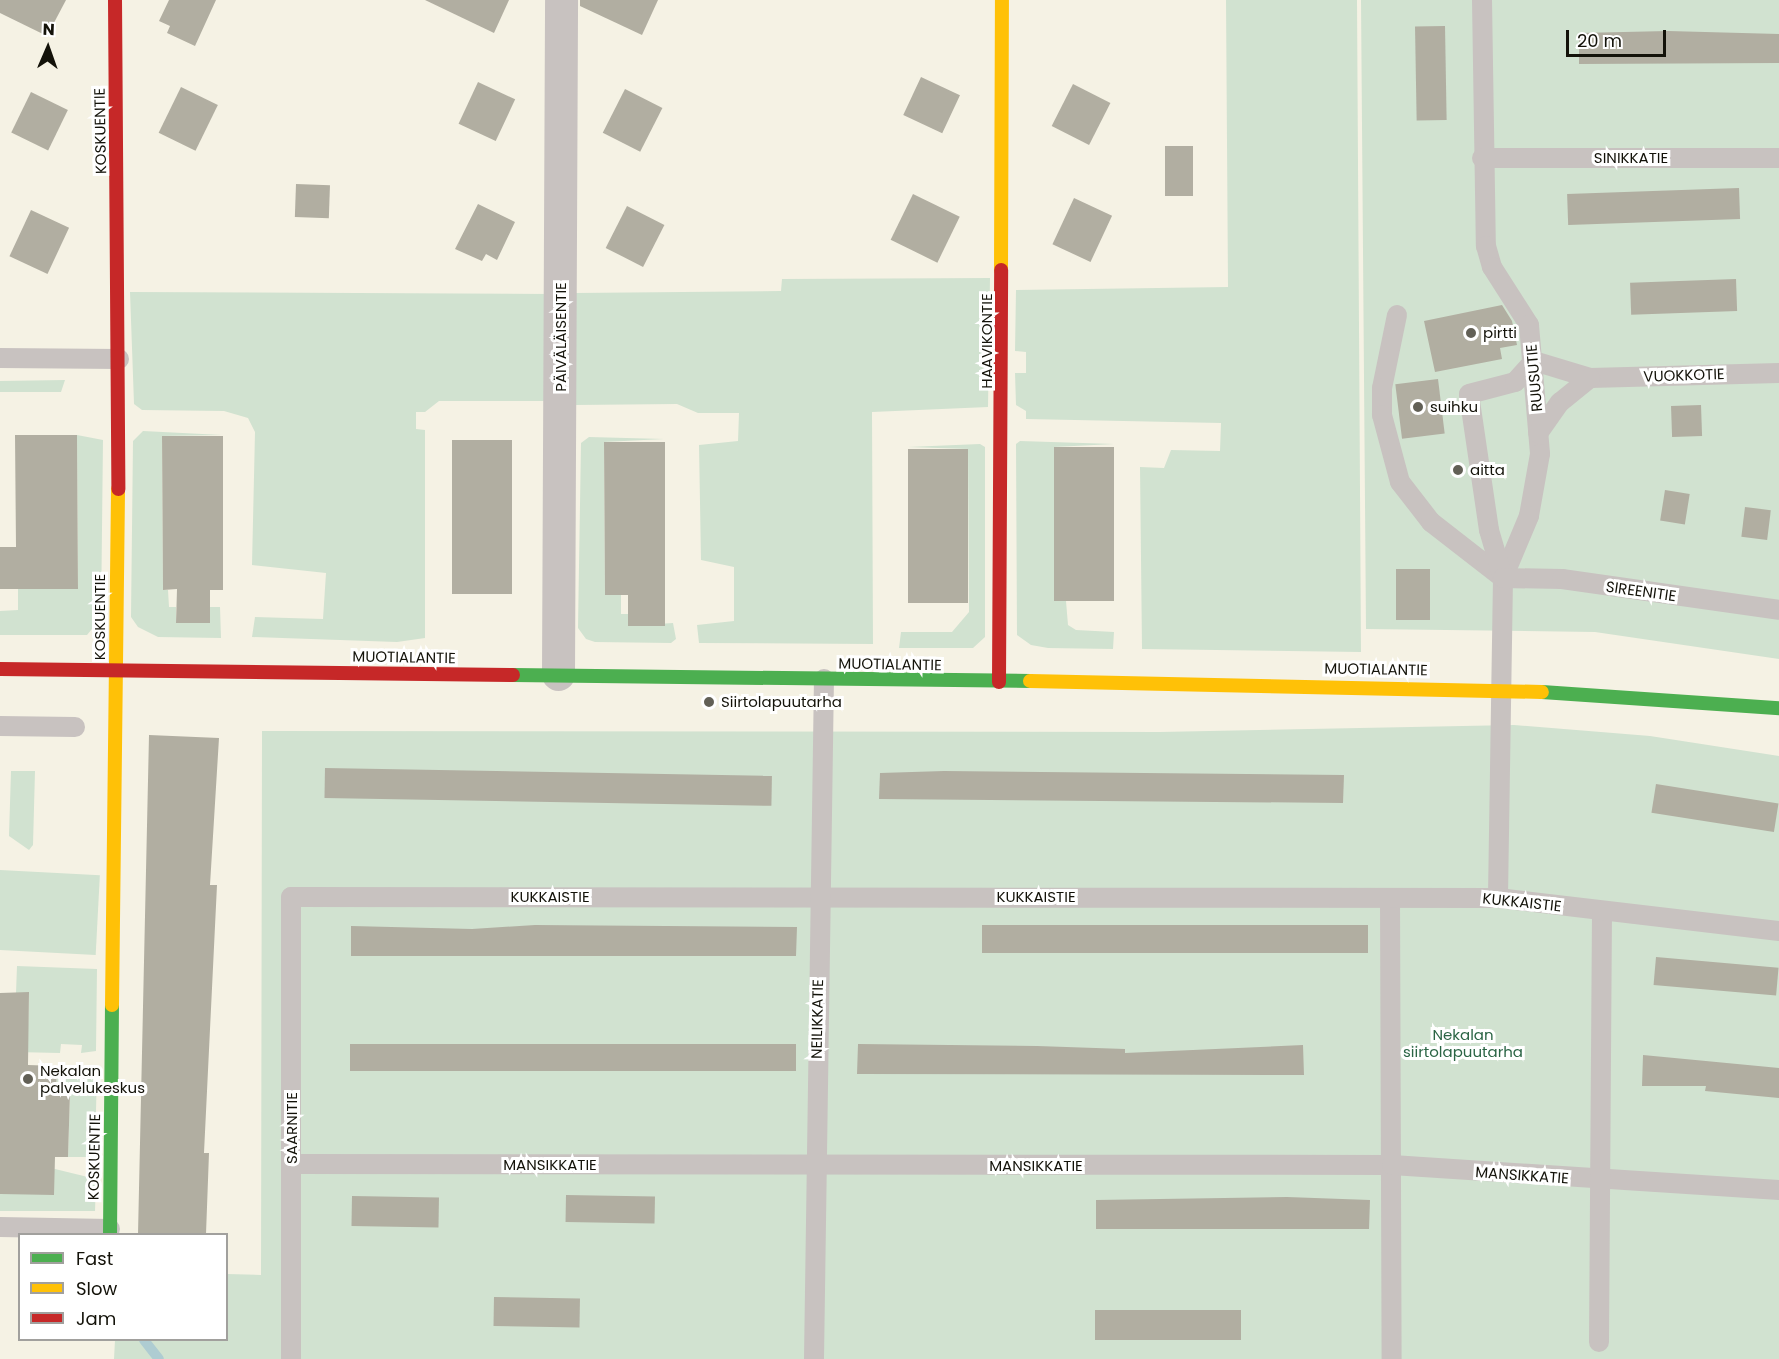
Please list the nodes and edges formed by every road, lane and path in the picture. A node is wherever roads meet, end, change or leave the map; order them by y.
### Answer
1 (115, 0) edge
2 (561, 0) edge
3 (1002, 0) edge
4 (1482, 0) edge
5 (1482, 158) junction
6 (1779, 158) edge
7 (1397, 315) dead end
8 (0, 358) edge
9 (119, 359) junction
10 (1534, 362) junction
11 (1779, 373) edge
12 (1590, 378) junction
13 (1538, 433) junction
14 (1503, 578) junction
15 (1779, 610) edge
16 (0, 669) edge
17 (116, 671) junction
18 (558, 675) junction
19 (824, 679) junction
20 (999, 682) junction
21 (1499, 689) junction
22 (1779, 708) edge
23 (0, 726) edge
24 (75, 727) dead end
25 (291, 897) joint
26 (818, 897) junction
27 (1390, 898) junction
28 (1498, 898) junction
29 (1602, 912) junction
30 (1779, 931) edge
31 (293, 1164) junction
32 (1392, 1165) junction
33 (815, 1166) junction
34 (1600, 1181) junction
35 (1779, 1190) edge
36 (0, 1227) edge
37 (110, 1232) edge
38 (1599, 1342) dead end
39 (291, 1359) edge
40 (814, 1359) edge
41 (1392, 1359) edge

1 - 9 street, KOSKUENTIE
2 - 18 street, PÄIVÄLÄISENTIE
3 - 20 street, HAAVIKONTIE
4 - 5 lane, RUUSUTIE
5 - 6 lane, SINIKKATIE
5 - 10 lane, RUUSUTIE
7 - 14 lane
8 - 9 lane
9 - 17 street, KOSKUENTIE
10 - 12 lane, VUOKKOTIE
10 - 13 lane, RUUSUTIE
10 - 14 lane
11 - 12 lane, VUOKKOTIE
12 - 13 lane
13 - 14 lane, RUUSUTIE
14 - 15 lane, SIREENITIE
14 - 21 lane, RUUSUTIE
16 - 17 street, MUOTIALANTIE
17 - 18 street, MUOTIALANTIE
17 - 37 street, KOSKUENTIE
18 - 19 street, MUOTIALANTIE
19 - 20 street, MUOTIALANTIE
19 - 26 lane, NEILIKKATIE
20 - 21 street, MUOTIALANTIE
21 - 22 street, MUOTIALANTIE
21 - 28 lane, RUUSUTIE
23 - 24 lane
25 - 26 lane, KUKKAISTIE
25 - 31 lane, SAARNITIE
26 - 27 lane, KUKKAISTIE
26 - 33 lane, NEILIKKATIE
27 - 28 lane, KUKKAISTIE
27 - 32 lane
28 - 29 lane, KUKKAISTIE
29 - 30 lane, KUKKAISTIE
29 - 34 lane
31 - 33 lane, MANSIKKATIE
31 - 39 lane, SAARNITIE
32 - 33 lane, MANSIKKATIE
32 - 34 lane, MANSIKKATIE
32 - 41 lane
33 - 40 lane, NEILIKKATIE
34 - 35 lane, MANSIKKATIE
34 - 38 lane
36 - 37 lane

